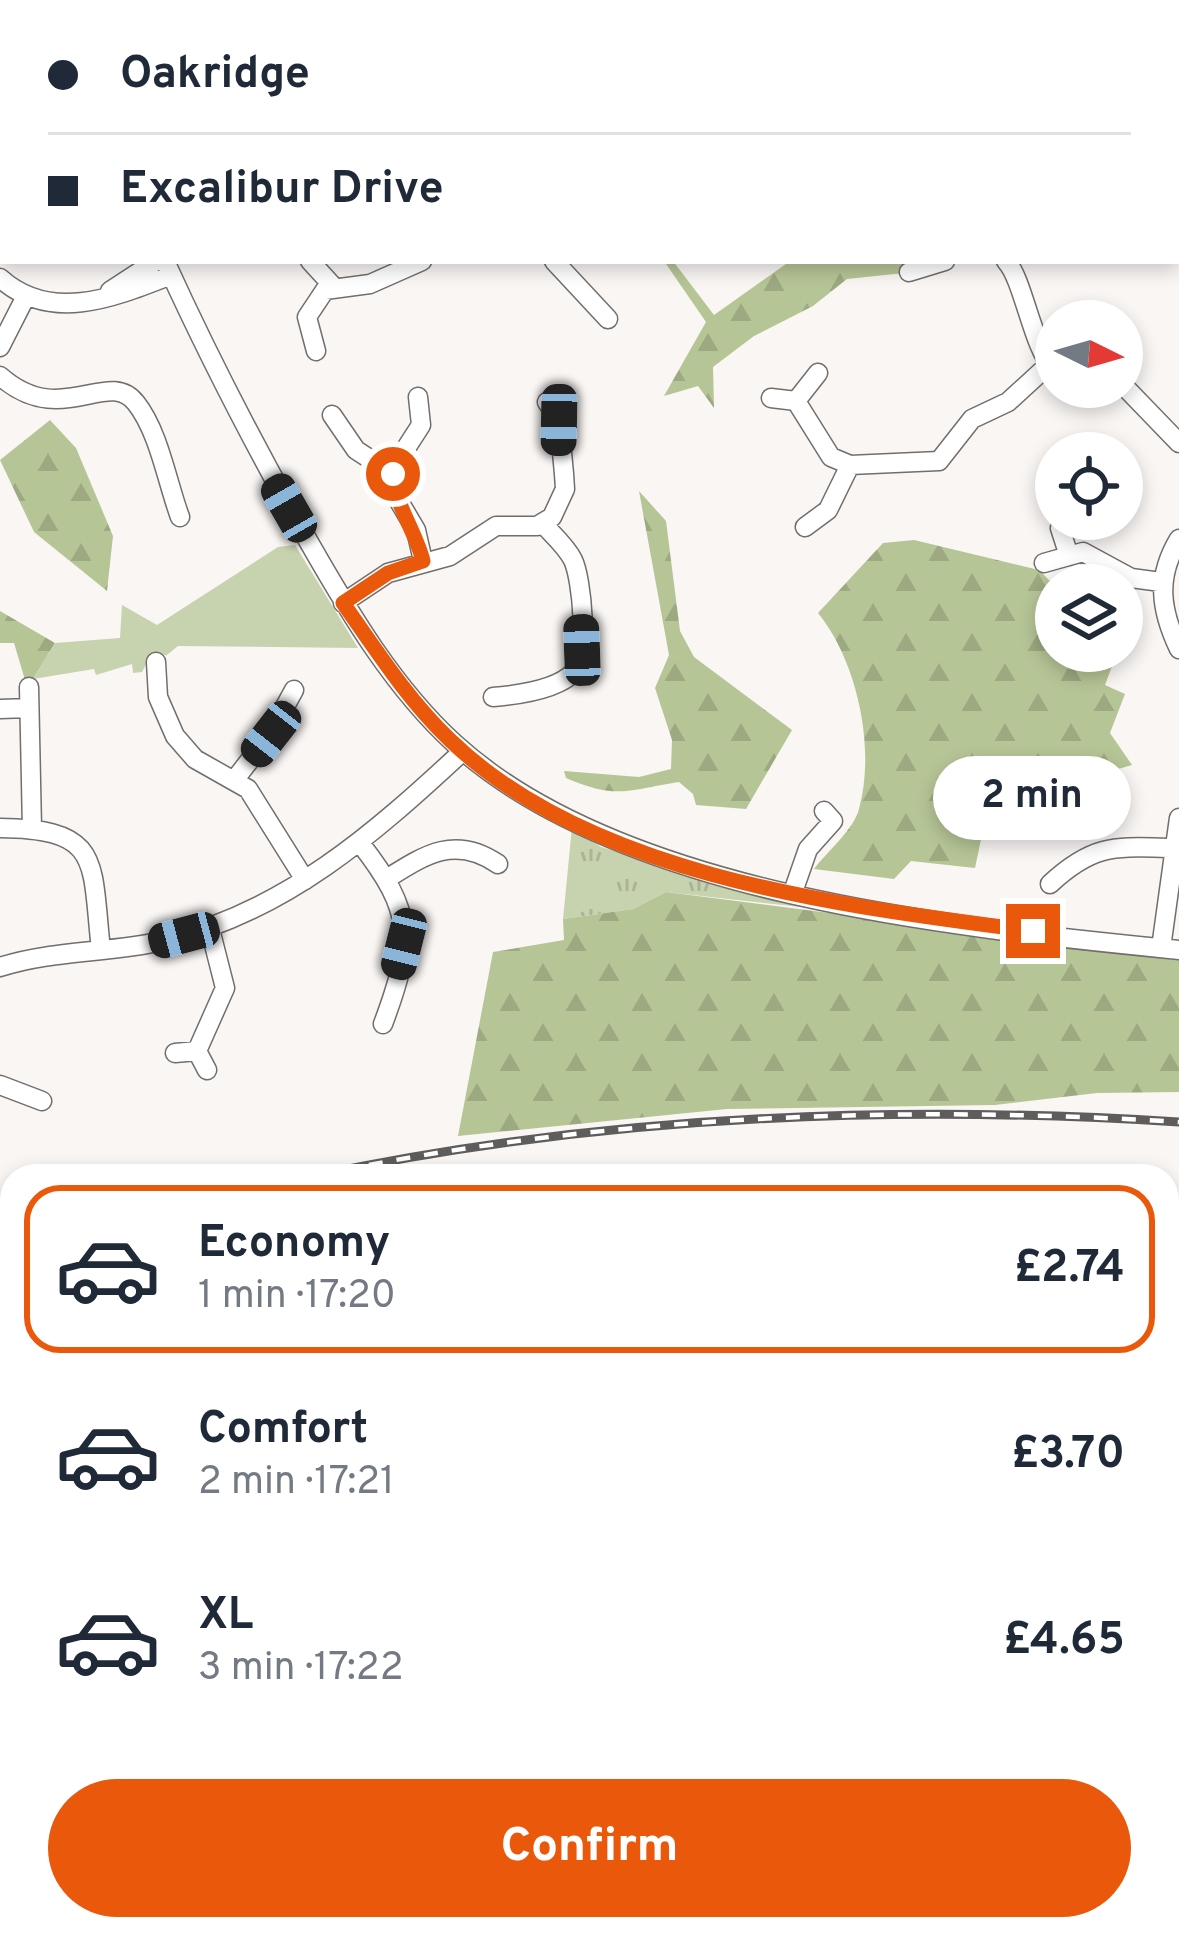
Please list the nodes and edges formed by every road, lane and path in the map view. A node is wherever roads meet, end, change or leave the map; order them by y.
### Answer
1 (313, 264) edge
2 (415, 264) edge
3 (557, 264) edge
4 (936, 264) edge
5 (939, 264) edge
6 (1008, 264) edge
7 (164, 266) edge
8 (909, 272) dead end
9 (0, 278) edge
10 (332, 285) junction
11 (941, 287) dead end
12 (26, 296) junction
13 (608, 319) dead end
14 (1035, 340) edge
15 (0, 347) edge
16 (316, 351) dead end
17 (818, 373) dead end
18 (0, 376) edge
19 (1035, 377) edge
20 (418, 397) dead end
21 (771, 398) dead end
22 (796, 401) junction
23 (547, 402) dead end
24 (1143, 405) edge
25 (332, 415) dead end
26 (559, 420) junction
27 (581, 424) dead end
28 (1179, 442) edge
29 (850, 465) junction
30 (393, 474) junction
31 (180, 517) dead end
32 (542, 523) junction
33 (806, 527) dead end
34 (1179, 538) edge
35 (1064, 540) edge
36 (1069, 556) junction
37 (423, 561) junction
38 (1044, 562) dead end
39 (1161, 582) junction
40 (343, 603) junction
41 (1179, 649) edge
42 (577, 670) junction
43 (151, 677) dead end
44 (29, 687) dead end
45 (592, 687) dead end
46 (294, 704) dead end
47 (29, 708) junction
48 (0, 710) edge
49 (514, 716) dead end
50 (463, 751) junction
51 (236, 778) junction
52 (824, 811) dead end
53 (1179, 818) edge
54 (0, 828) edge
55 (32, 829) junction
56 (492, 832) dead end
57 (360, 843) junction
58 (1176, 848) junction
59 (1051, 851) dead end
60 (1067, 868) junction
61 (388, 878) junction
62 (305, 880) junction
63 (1050, 884) dead end
64 (793, 892) junction
65 (210, 929) junction
66 (1170, 949) edge
67 (101, 950) junction
68 (0, 967) edge
69 (382, 1024) dead end
70 (197, 1051) junction
71 (175, 1053) dead end
72 (207, 1070) dead end
73 (30, 1071) dead end
74 (9, 1088) edge
75 (42, 1100) dead end

1 - 10 street
2 - 10 street
3 - 13 street
4 - 8 street
5 - 11 street
6 - 14 street
7 - 12 street
7 - 40 street
9 - 12 street
10 - 16 street
12 - 15 street
17 - 22 street
18 - 31 street
19 - 29 street
20 - 30 street
21 - 22 street
22 - 29 street
23 - 26 street
24 - 28 street
25 - 30 street
26 - 27 street
26 - 32 street
29 - 33 street
30 - 37 street
32 - 37 street
32 - 42 street
34 - 39 street
35 - 36 street
36 - 38 street
36 - 39 street
37 - 40 street
39 - 41 street
40 - 50 street
42 - 45 street
42 - 49 street
43 - 51 street
44 - 47 street
46 - 51 street
47 - 48 street
47 - 55 street
50 - 57 street
50 - 64 street
51 - 62 street
52 - 64 street
53 - 58 street
54 - 55 street
55 - 67 street
56 - 61 street
57 - 61 street
57 - 62 street
58 - 60 street
58 - 66 street
59 - 60 street
60 - 63 street
61 - 69 street
62 - 65 street
64 - 66 street
65 - 67 street
65 - 70 street
67 - 68 street
70 - 71 street
70 - 72 street
73 - 74 street
74 - 75 street

